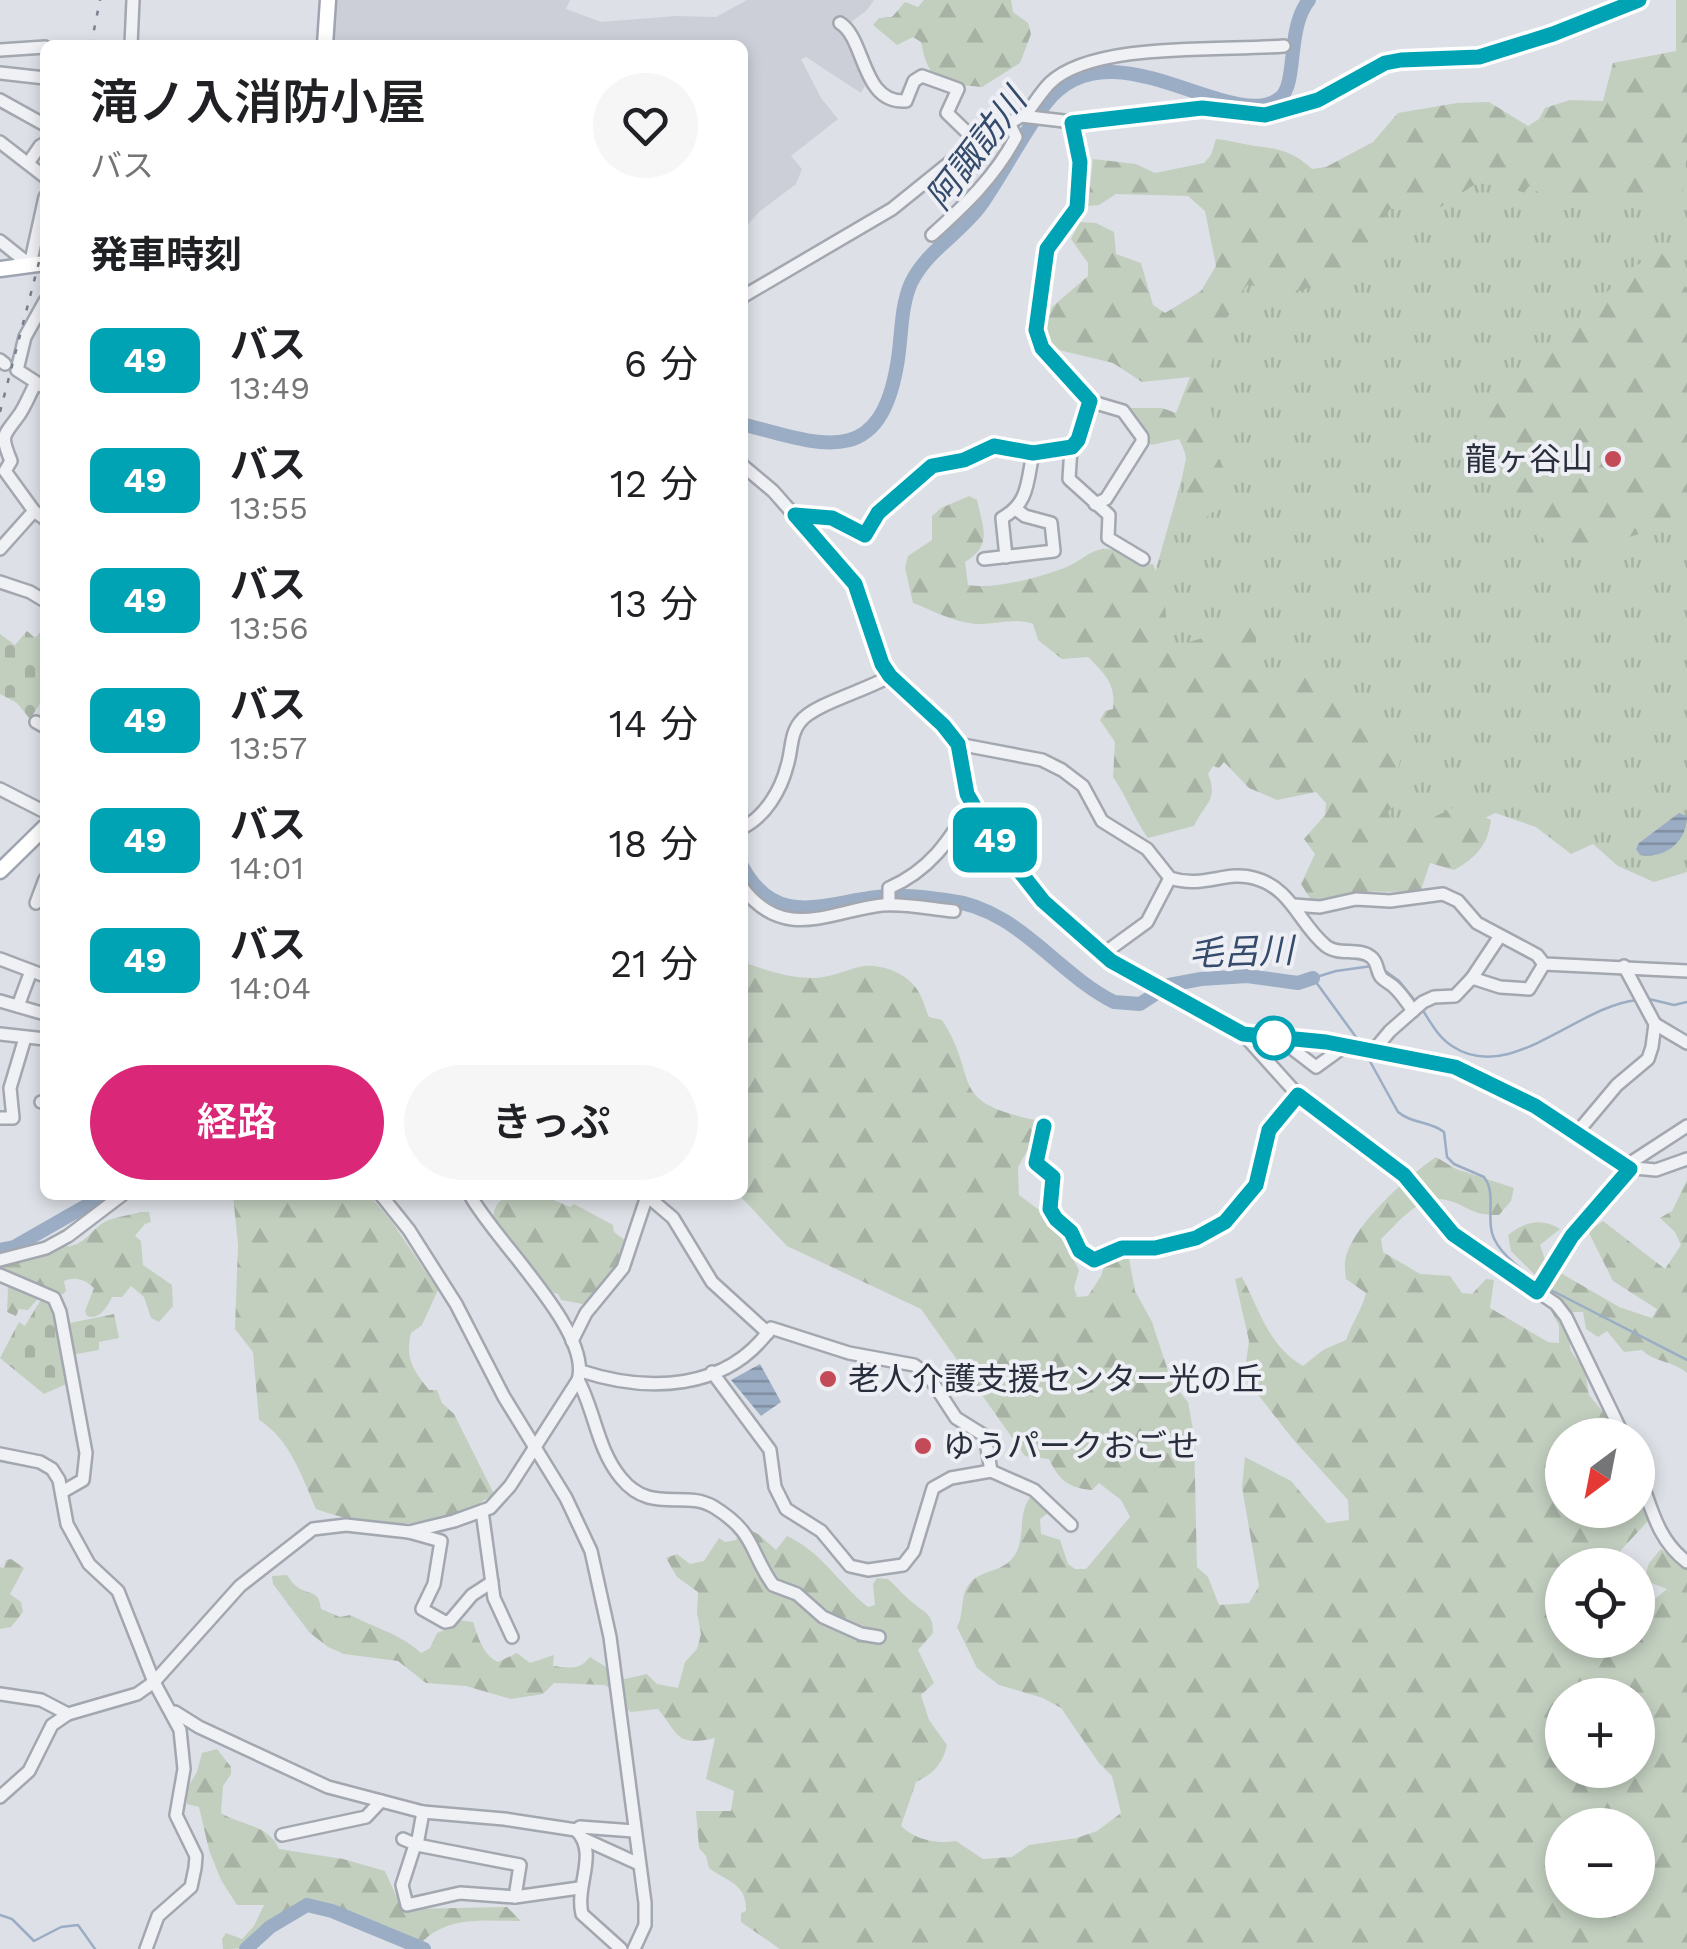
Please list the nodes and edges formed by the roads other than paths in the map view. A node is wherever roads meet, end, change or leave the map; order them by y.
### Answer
1 (133, 0) edge
2 (328, 0) edge
3 (1639, 0) edge
4 (840, 23) dead end
5 (131, 40) edge
6 (325, 40) edge
7 (40, 46) edge
8 (1284, 46) dead end
9 (0, 50) edge
10 (0, 73) edge
11 (40, 77) edge
12 (0, 100) edge
13 (1036, 116) junction
14 (1008, 121) junction
15 (40, 123) edge
16 (1072, 123) junction
17 (0, 142) edge
18 (978, 143) junction
19 (40, 146) edge
20 (29, 162) junction
21 (40, 172) edge
22 (932, 235) dead end
23 (0, 242) edge
24 (38, 264) edge
25 (0, 268) edge
26 (748, 294) edge
27 (40, 310) edge
28 (40, 386) edge
29 (1090, 401) junction
30 (1072, 447) junction
31 (1033, 453) junction
32 (748, 471) edge
33 (1095, 504) junction
34 (1017, 510) junction
35 (39, 515) edge
36 (795, 515) junction
37 (0, 549) edge
38 (1006, 556) junction
39 (984, 559) dead end
40 (1144, 559) dead end
41 (0, 582) edge
42 (40, 597) edge
43 (890, 676) junction
44 (958, 744) junction
45 (0, 789) edge
46 (971, 805) junction
47 (40, 809) edge
48 (748, 824) edge
49 (40, 833) edge
50 (0, 872) edge
51 (1170, 878) junction
52 (748, 892) edge
53 (40, 893) edge
54 (889, 899) junction
55 (36, 904) dead end
56 (1294, 904) junction
57 (954, 911) dead end
58 (1500, 936) junction
59 (1103, 954) junction
60 (0, 958) edge
61 (1544, 964) junction
62 (1624, 966) junction
63 (31, 971) junction
64 (1687, 971) edge
65 (40, 974) edge
66 (1472, 978) junction
67 (0, 1001) edge
68 (18, 1006) junction
69 (1417, 1007) junction
70 (40, 1013) edge
71 (1656, 1024) junction
72 (0, 1034) edge
73 (1243, 1034) junction
74 (25, 1038) junction
75 (1277, 1038) junction
76 (40, 1040) edge
77 (1687, 1043) edge
78 (1345, 1046) junction
79 (1368, 1049) junction
80 (1298, 1095) junction
81 (0, 1118) edge
82 (1044, 1126) dead end
83 (1687, 1126) edge
84 (1575, 1135) junction
85 (1687, 1159) edge
86 (1627, 1168) junction
87 (115, 1200) edge
88 (385, 1200) edge
89 (473, 1200) edge
90 (646, 1200) edge
91 (653, 1200) edge
92 (0, 1260) edge
93 (0, 1275) edge
94 (1541, 1287) junction
95 (768, 1333) junction
96 (572, 1341) junction
97 (712, 1372) junction
98 (579, 1375) junction
99 (1615, 1418) edge
100 (534, 1446) junction
101 (0, 1454) edge
102 (991, 1470) junction
103 (62, 1492) junction
104 (482, 1512) junction
105 (1655, 1514) edge
106 (1072, 1525) dead end
107 (408, 1532) junction
108 (1687, 1562) edge
109 (492, 1582) junction
110 (512, 1637) dead end
111 (879, 1638) dead end
112 (154, 1682) junction
113 (0, 1694) edge
114 (172, 1709) junction
115 (68, 1714) junction
116 (0, 1797) edge
117 (381, 1802) junction
118 (423, 1812) junction
119 (634, 1831) junction
120 (580, 1834) junction
121 (282, 1835) dead end
122 (412, 1843) junction
123 (639, 1864) junction
124 (579, 1888) junction
125 (515, 1897) junction
126 (146, 1949) edge
127 (621, 1949) edge
128 (634, 1949) edge

1 - 5 street
2 - 6 main road
3 - 16 street
4 - 18 street
7 - 9 street
8 - 13 street
10 - 11 street
12 - 15 street
13 - 14 street
13 - 16 street
14 - 18 street
14 - 22 street
16 - 29 street
17 - 20 street
18 - 26 street
19 - 20 street
20 - 21 street
23 - 24 street
24 - 25 main road
27 - 28 street
28 - 35 street
29 - 30 street
29 - 33 street
30 - 31 street
30 - 33 street
31 - 34 street
31 - 36 street
32 - 36 street
33 - 40 street
34 - 38 street
34 - 38 street
35 - 37 street
36 - 43 street
38 - 39 street
41 - 42 street
43 - 44 street
43 - 48 street
44 - 46 street
44 - 51 street
45 - 47 street
46 - 54 street
46 - 59 street
49 - 50 main road
51 - 56 street
51 - 59 street
52 - 54 street
53 - 55 street
54 - 57 street
56 - 58 street
56 - 69 street
58 - 61 street
58 - 66 street
59 - 73 street
60 - 63 street
61 - 62 street
61 - 66 street
62 - 64 street
62 - 71 street
63 - 65 street
63 - 68 street
66 - 69 street
67 - 68 street
68 - 70 street
69 - 79 street
71 - 77 street
71 - 84 street
72 - 74 street
73 - 75 street
73 - 80 street
74 - 76 street
74 - 81 street
75 - 78 street
75 - 78 street
78 - 79 street
79 - 84 street
80 - 82 street
80 - 94 street
83 - 86 street
84 - 86 street
85 - 86 street
86 - 94 street
87 - 92 street
88 - 100 street
89 - 96 street
90 - 96 street
91 - 95 street
93 - 103 street
94 - 99 street
95 - 97 street
95 - 102 street
96 - 98 street
97 - 98 street
97 - 102 street
98 - 100 street
98 - 111 street
100 - 104 street
100 - 119 street
101 - 103 street
102 - 106 street
103 - 112 street
104 - 107 street
104 - 109 street
105 - 108 street
107 - 109 street
107 - 112 street
109 - 110 street
112 - 114 street
112 - 115 street
113 - 115 street
114 - 117 street
114 - 126 street
115 - 116 street
117 - 118 street
117 - 121 street
118 - 120 street
118 - 122 street
119 - 120 street
119 - 123 street
120 - 123 street
120 - 124 street
122 - 125 street
122 - 125 street
123 - 128 street
124 - 125 street
124 - 127 street

